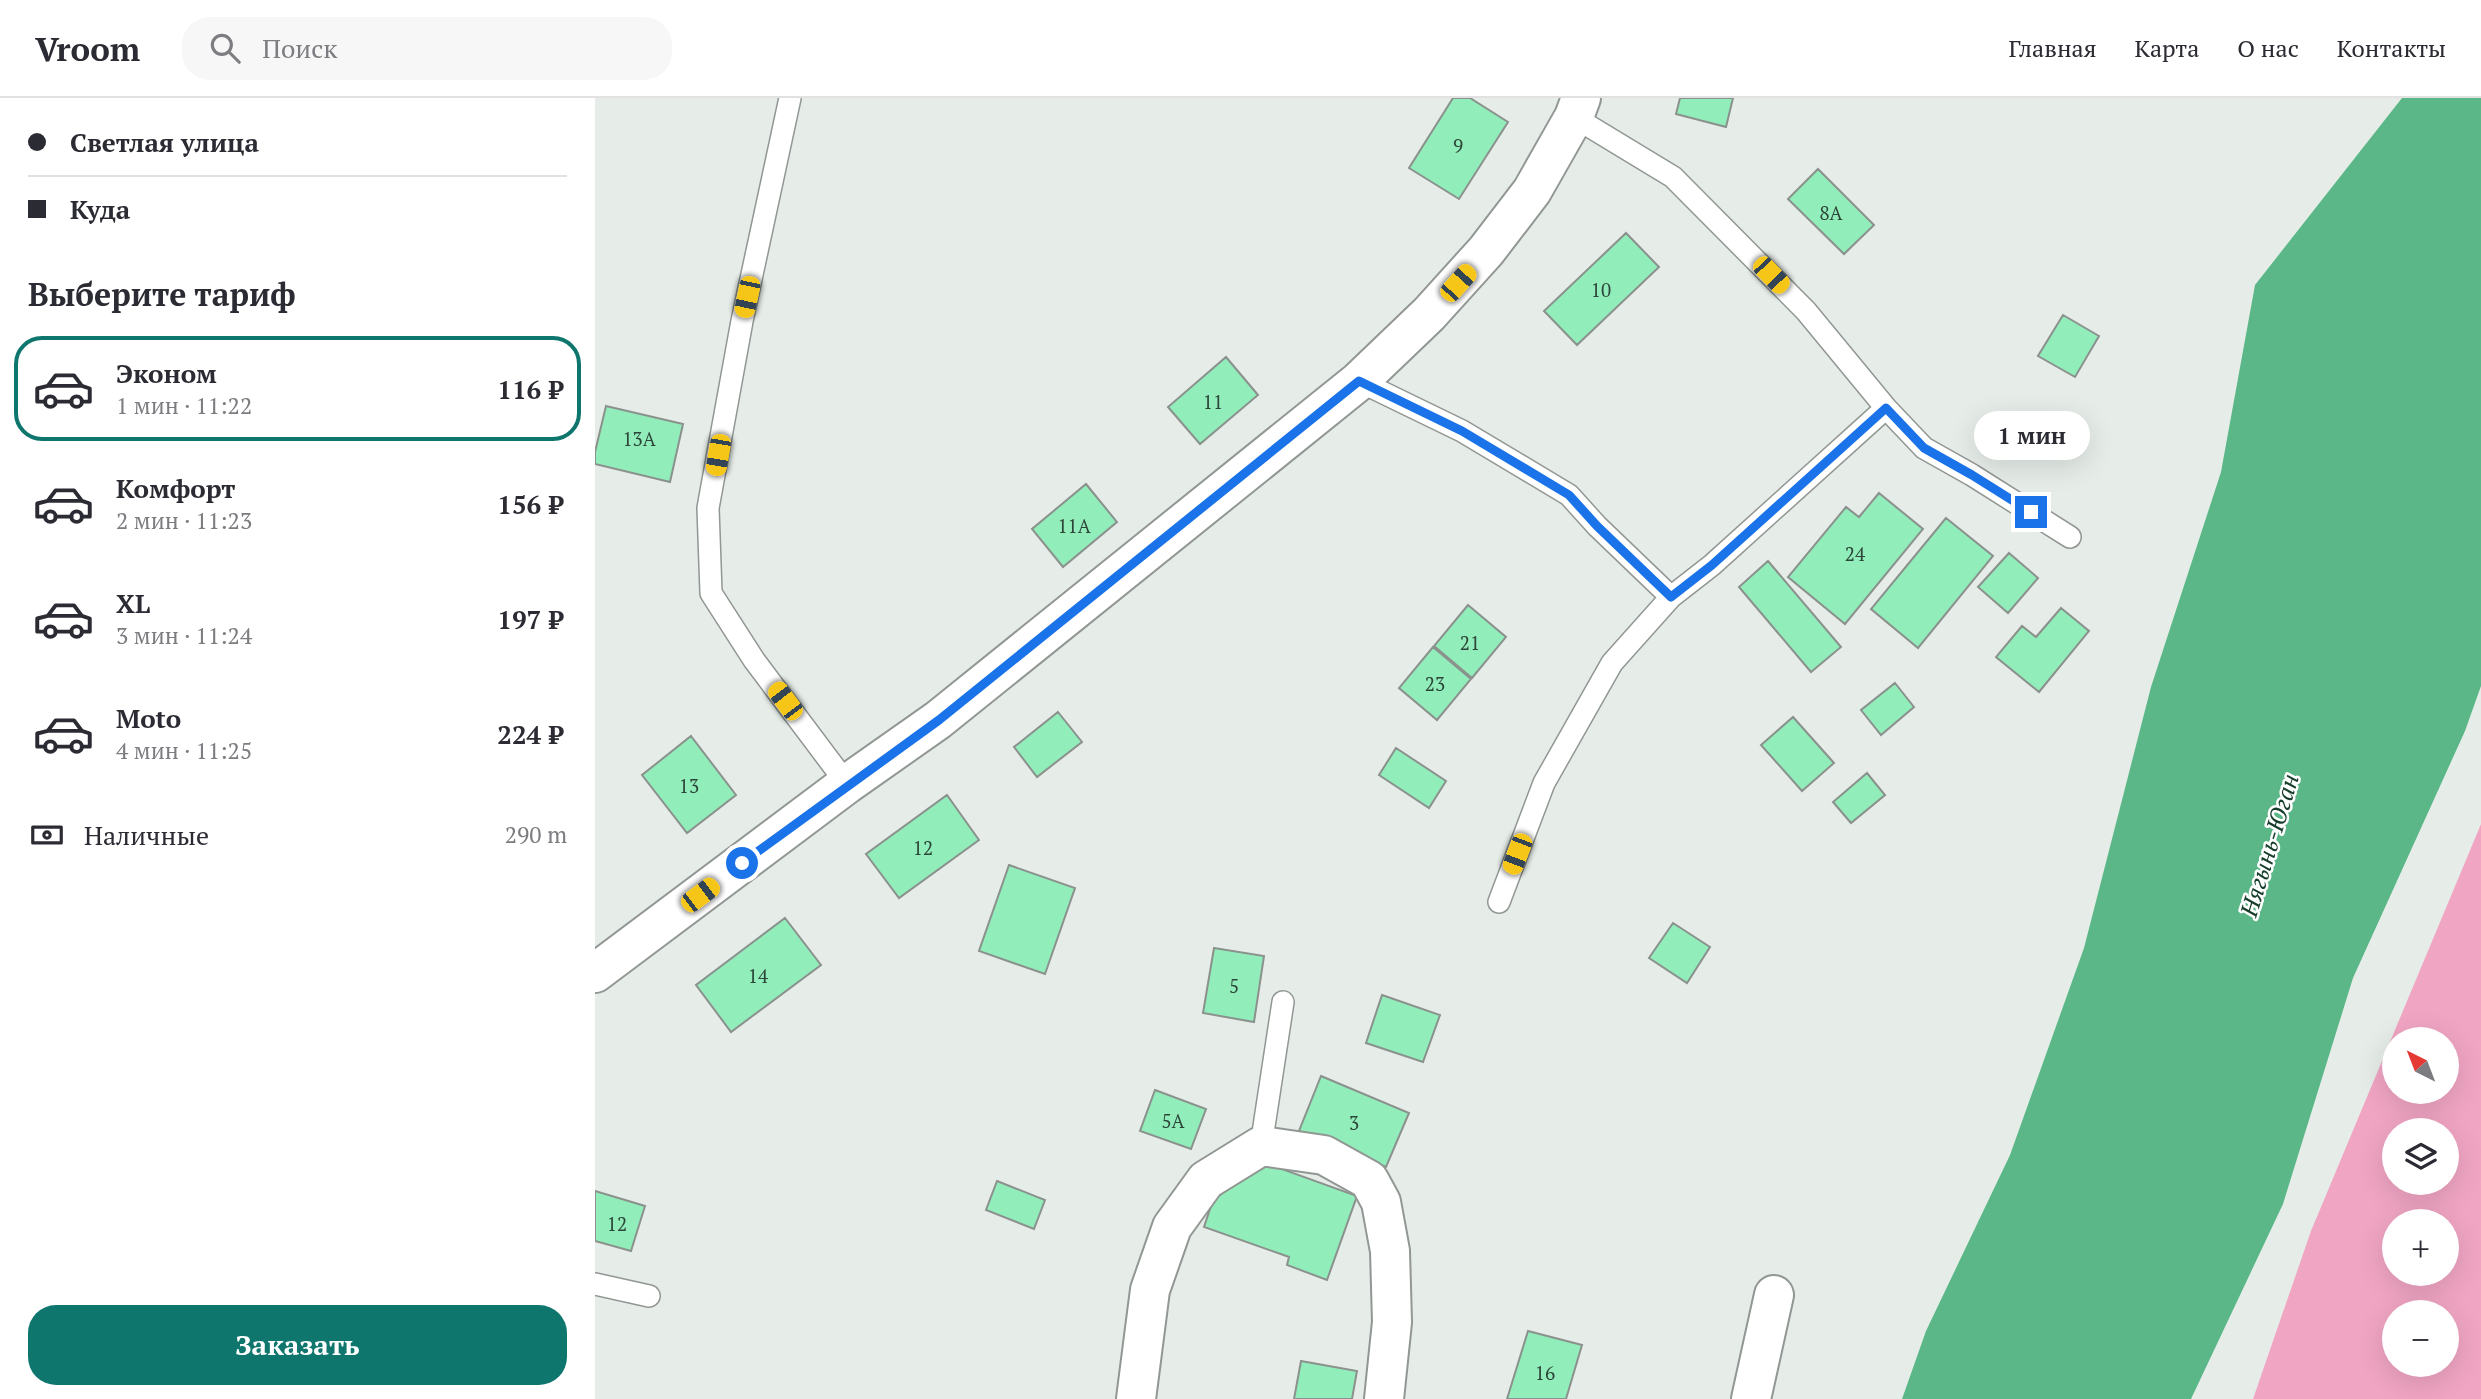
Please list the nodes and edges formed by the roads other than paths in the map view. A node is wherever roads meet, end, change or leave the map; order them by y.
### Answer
1 (790, 98) edge
2 (1578, 107) edge
3 (1359, 381) junction
4 (1886, 408) junction
5 (2070, 537) dead end
6 (1671, 597) junction
7 (847, 784) junction
8 (1499, 902) dead end
9 (595, 973) edge
10 (1283, 1002) dead end
11 (1261, 1146) junction
12 (595, 1284) edge
13 (1774, 1295) dead end
14 (649, 1296) dead end
15 (1136, 1399) edge
16 (1384, 1399) edge
17 (1751, 1399) edge

1 - 7 lane
2 - 3 street
2 - 4 lane
3 - 6 lane
3 - 7 street
4 - 5 lane
4 - 6 lane
6 - 8 lane
7 - 9 street
10 - 11 lane
11 - 15 street
11 - 16 street
12 - 14 lane
13 - 17 street

